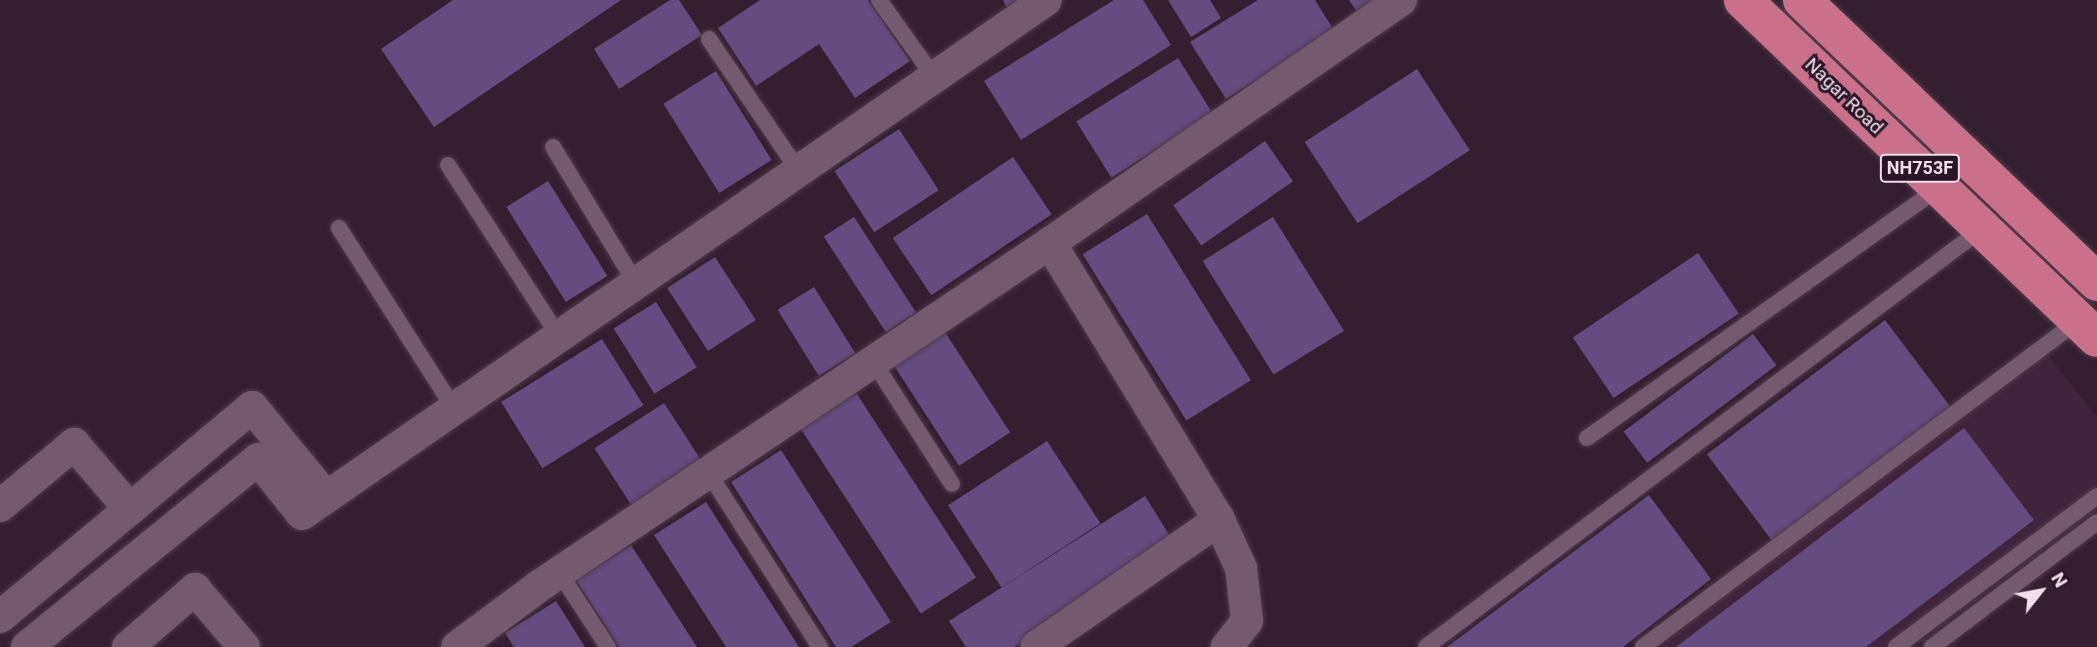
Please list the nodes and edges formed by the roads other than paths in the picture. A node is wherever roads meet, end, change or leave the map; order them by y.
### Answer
1 (879, 0) edge
2 (1046, 0) edge
3 (1401, 0) edge
4 (1743, 0) edge
5 (1802, 0) edge
6 (709, 39) dead end
7 (934, 77) junction
8 (553, 147) dead end
9 (448, 165) dead end
10 (798, 170) junction
11 (1940, 187) junction
12 (339, 228) dead end
13 (1983, 228) junction
14 (1050, 243) junction
15 (635, 282) junction
16 (2097, 282) edge
17 (2088, 329) edge
18 (558, 335) junction
19 (873, 361) junction
20 (453, 407) junction
21 (1587, 438) dead end
22 (708, 472) junction
23 (952, 484) dead end
24 (325, 496) junction
25 (2097, 496) edge
26 (0, 506) edge
27 (130, 509) junction
28 (1219, 520) junction
29 (2097, 522) edge
30 (559, 572) junction
31 (0, 617) edge
32 (27, 647) edge
33 (128, 647) edge
34 (244, 647) edge
35 (457, 647) edge
36 (608, 647) edge
37 (820, 647) edge
38 (1036, 647) edge
39 (1227, 647) edge
40 (1426, 647) edge
41 (1643, 647) edge
42 (1895, 647) edge
43 (1932, 647) edge

1 - 7 lane
2 - 7 street
3 - 14 street
4 - 11 highway, Nagar Road / NH753F
5 - 16 highway, Nagar Road / NH753F
6 - 10 lane
7 - 10 street
8 - 15 lane
9 - 18 lane
10 - 15 street
11 - 13 highway, Nagar Road / NH753F
11 - 21 lane
12 - 20 lane
13 - 17 highway, Nagar Road / NH753F
13 - 40 lane
14 - 19 street
14 - 28 street
15 - 18 street
17 - 41 lane
18 - 20 street
19 - 22 street
19 - 23 lane
20 - 24 street
22 - 30 street
22 - 37 lane
24 - 27 street
24 - 32 street
25 - 42 lane
26 - 27 street
27 - 31 street
28 - 38 street
28 - 39 street
29 - 43 lane
30 - 35 street
30 - 36 lane
33 - 34 street

